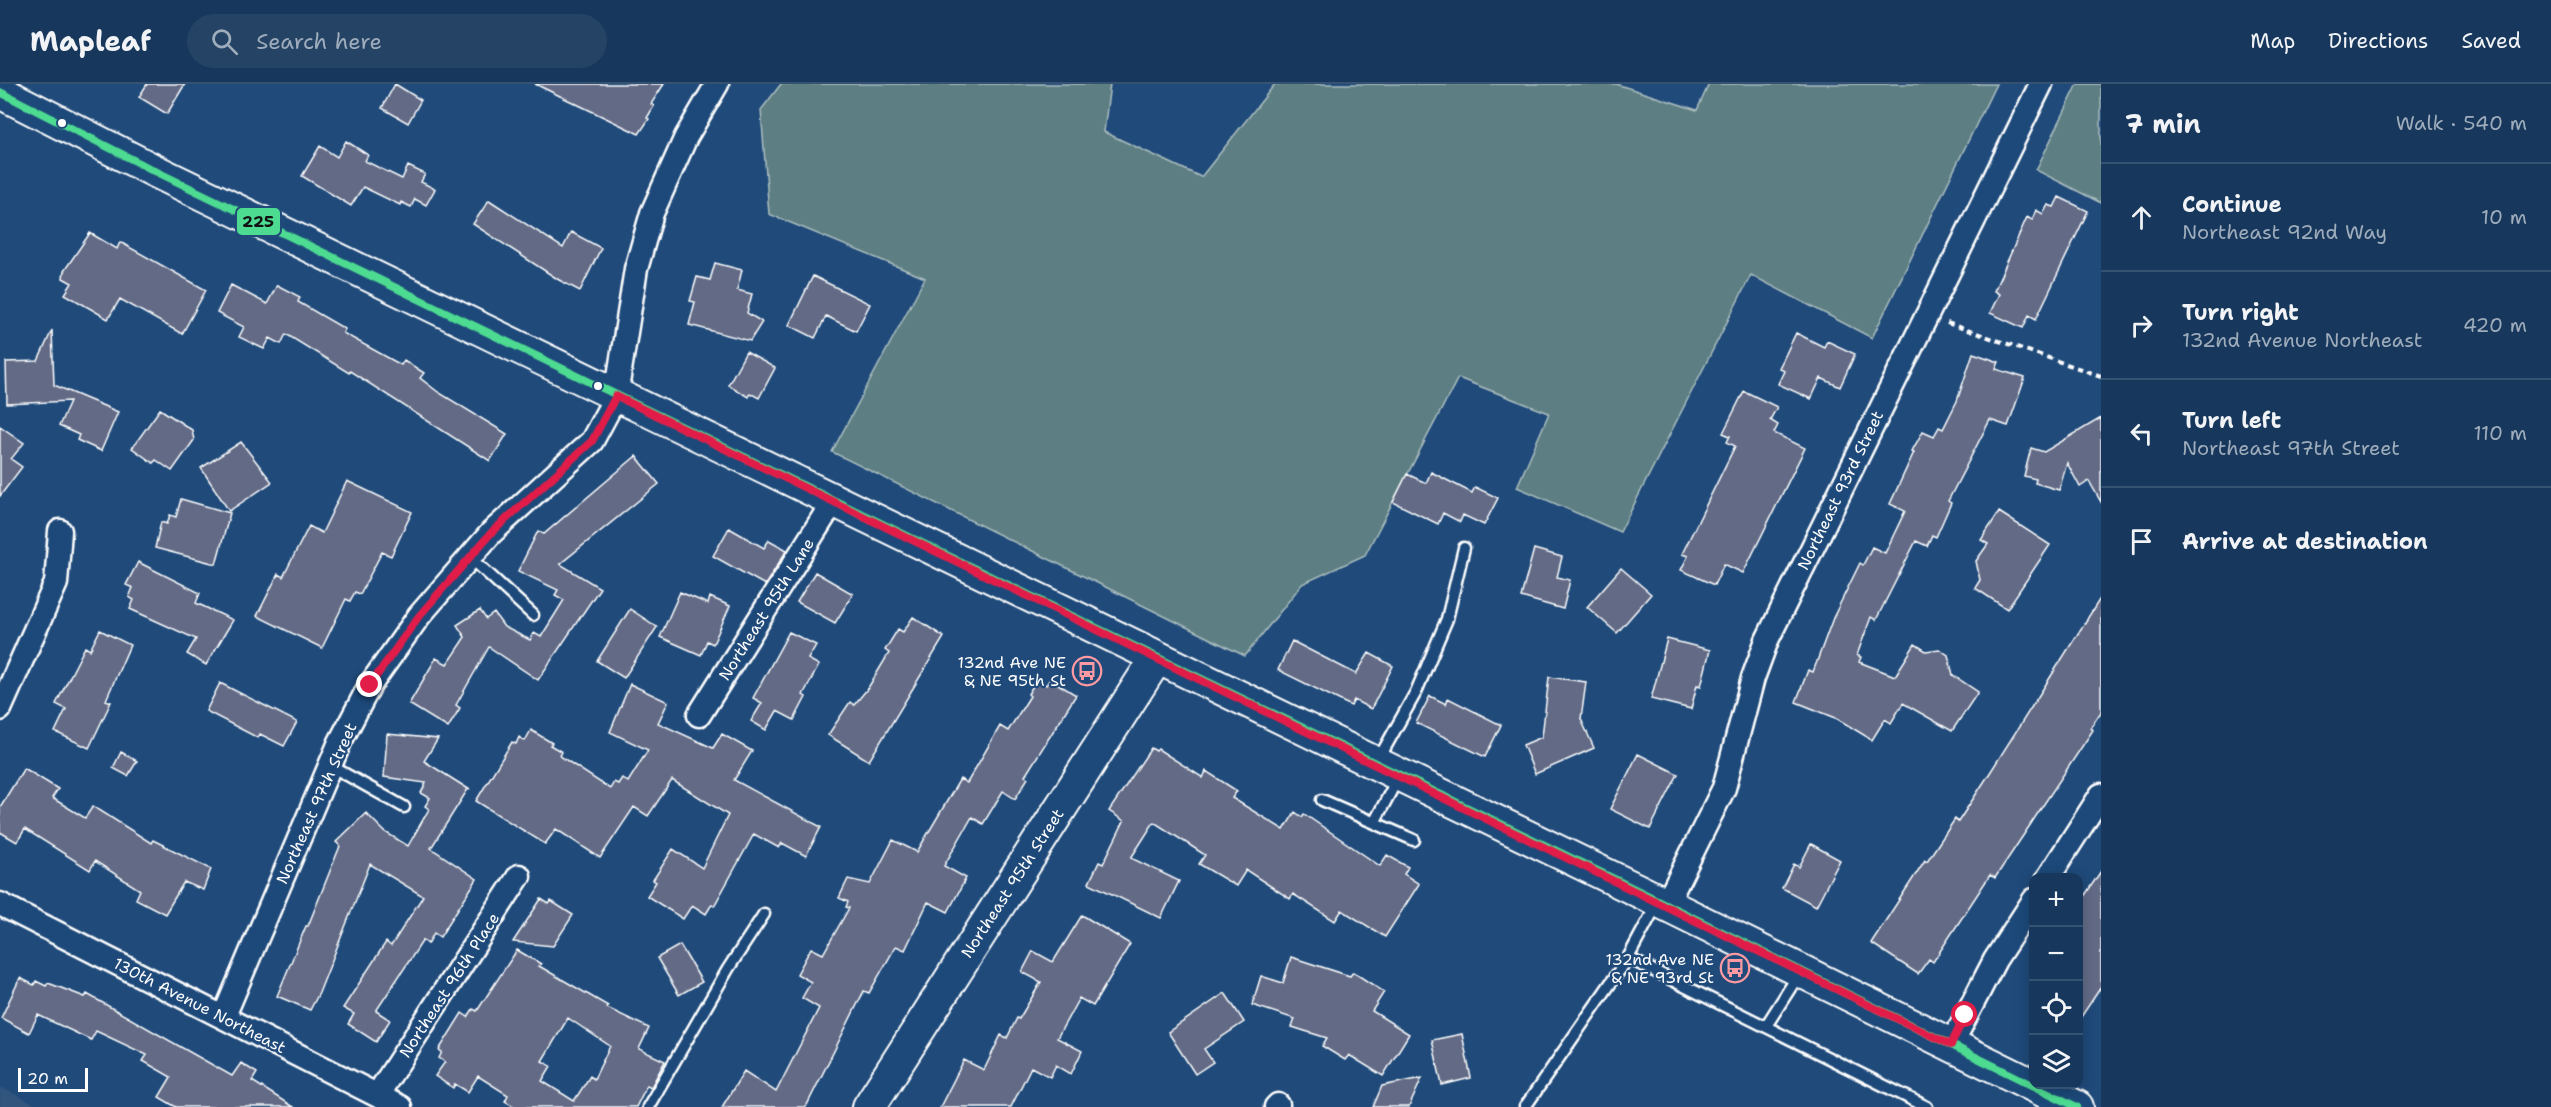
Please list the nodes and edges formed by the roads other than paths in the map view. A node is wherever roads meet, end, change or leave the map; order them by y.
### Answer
1 (717, 84) edge
2 (2041, 84) edge
3 (0, 92) edge
4 (616, 396) junction
5 (833, 502) junction
6 (60, 531) dead end
7 (1464, 548) dead end
8 (470, 557) junction
9 (533, 615) dead end
10 (1156, 659) junction
11 (0, 709) edge
12 (699, 715) dead end
13 (331, 766) junction
14 (1387, 770) junction
15 (2101, 795) edge
16 (1322, 800) dead end
17 (404, 807) dead end
18 (1375, 821) junction
19 (1414, 840) dead end
20 (2051, 873) edge
21 (519, 876) dead end
22 (0, 904) edge
23 (1662, 904) junction
24 (2029, 908) edge
25 (764, 914) dead end
26 (1628, 958) junction
27 (1801, 971) junction
28 (224, 1016) junction
29 (1766, 1026) junction
30 (1951, 1045) junction
31 (378, 1094) junction
32 (399, 1107) edge
33 (648, 1107) edge
34 (869, 1107) edge
35 (1525, 1107) edge
36 (1928, 1107) edge
37 (2077, 1107) edge

1 - 4 street, Northeast 97th Street
2 - 23 street, Northeast 93rd Street
3 - 4 street
4 - 5 street
4 - 8 street, Northeast 97th Street
5 - 10 street
5 - 12 street, Northeast 95th Lane
6 - 11 street
7 - 14 lane
8 - 9 lane
8 - 13 street, Northeast 97th Street
10 - 14 street
10 - 34 street, Northeast 95th Street
13 - 17 lane
13 - 28 street, Northeast 97th Street
14 - 18 lane
14 - 23 street
15 - 20 street
16 - 18 lane
18 - 19 lane
21 - 31 street, Northeast 96th Place
22 - 28 street, 130th Avenue Northeast
23 - 26 lane
23 - 27 street
24 - 30 street
25 - 33 lane
26 - 29 lane
26 - 35 lane
27 - 29 lane
27 - 30 street
28 - 31 street, 130th Avenue Northeast
29 - 36 lane
30 - 37 street
31 - 32 street, 130th Avenue Northeast

